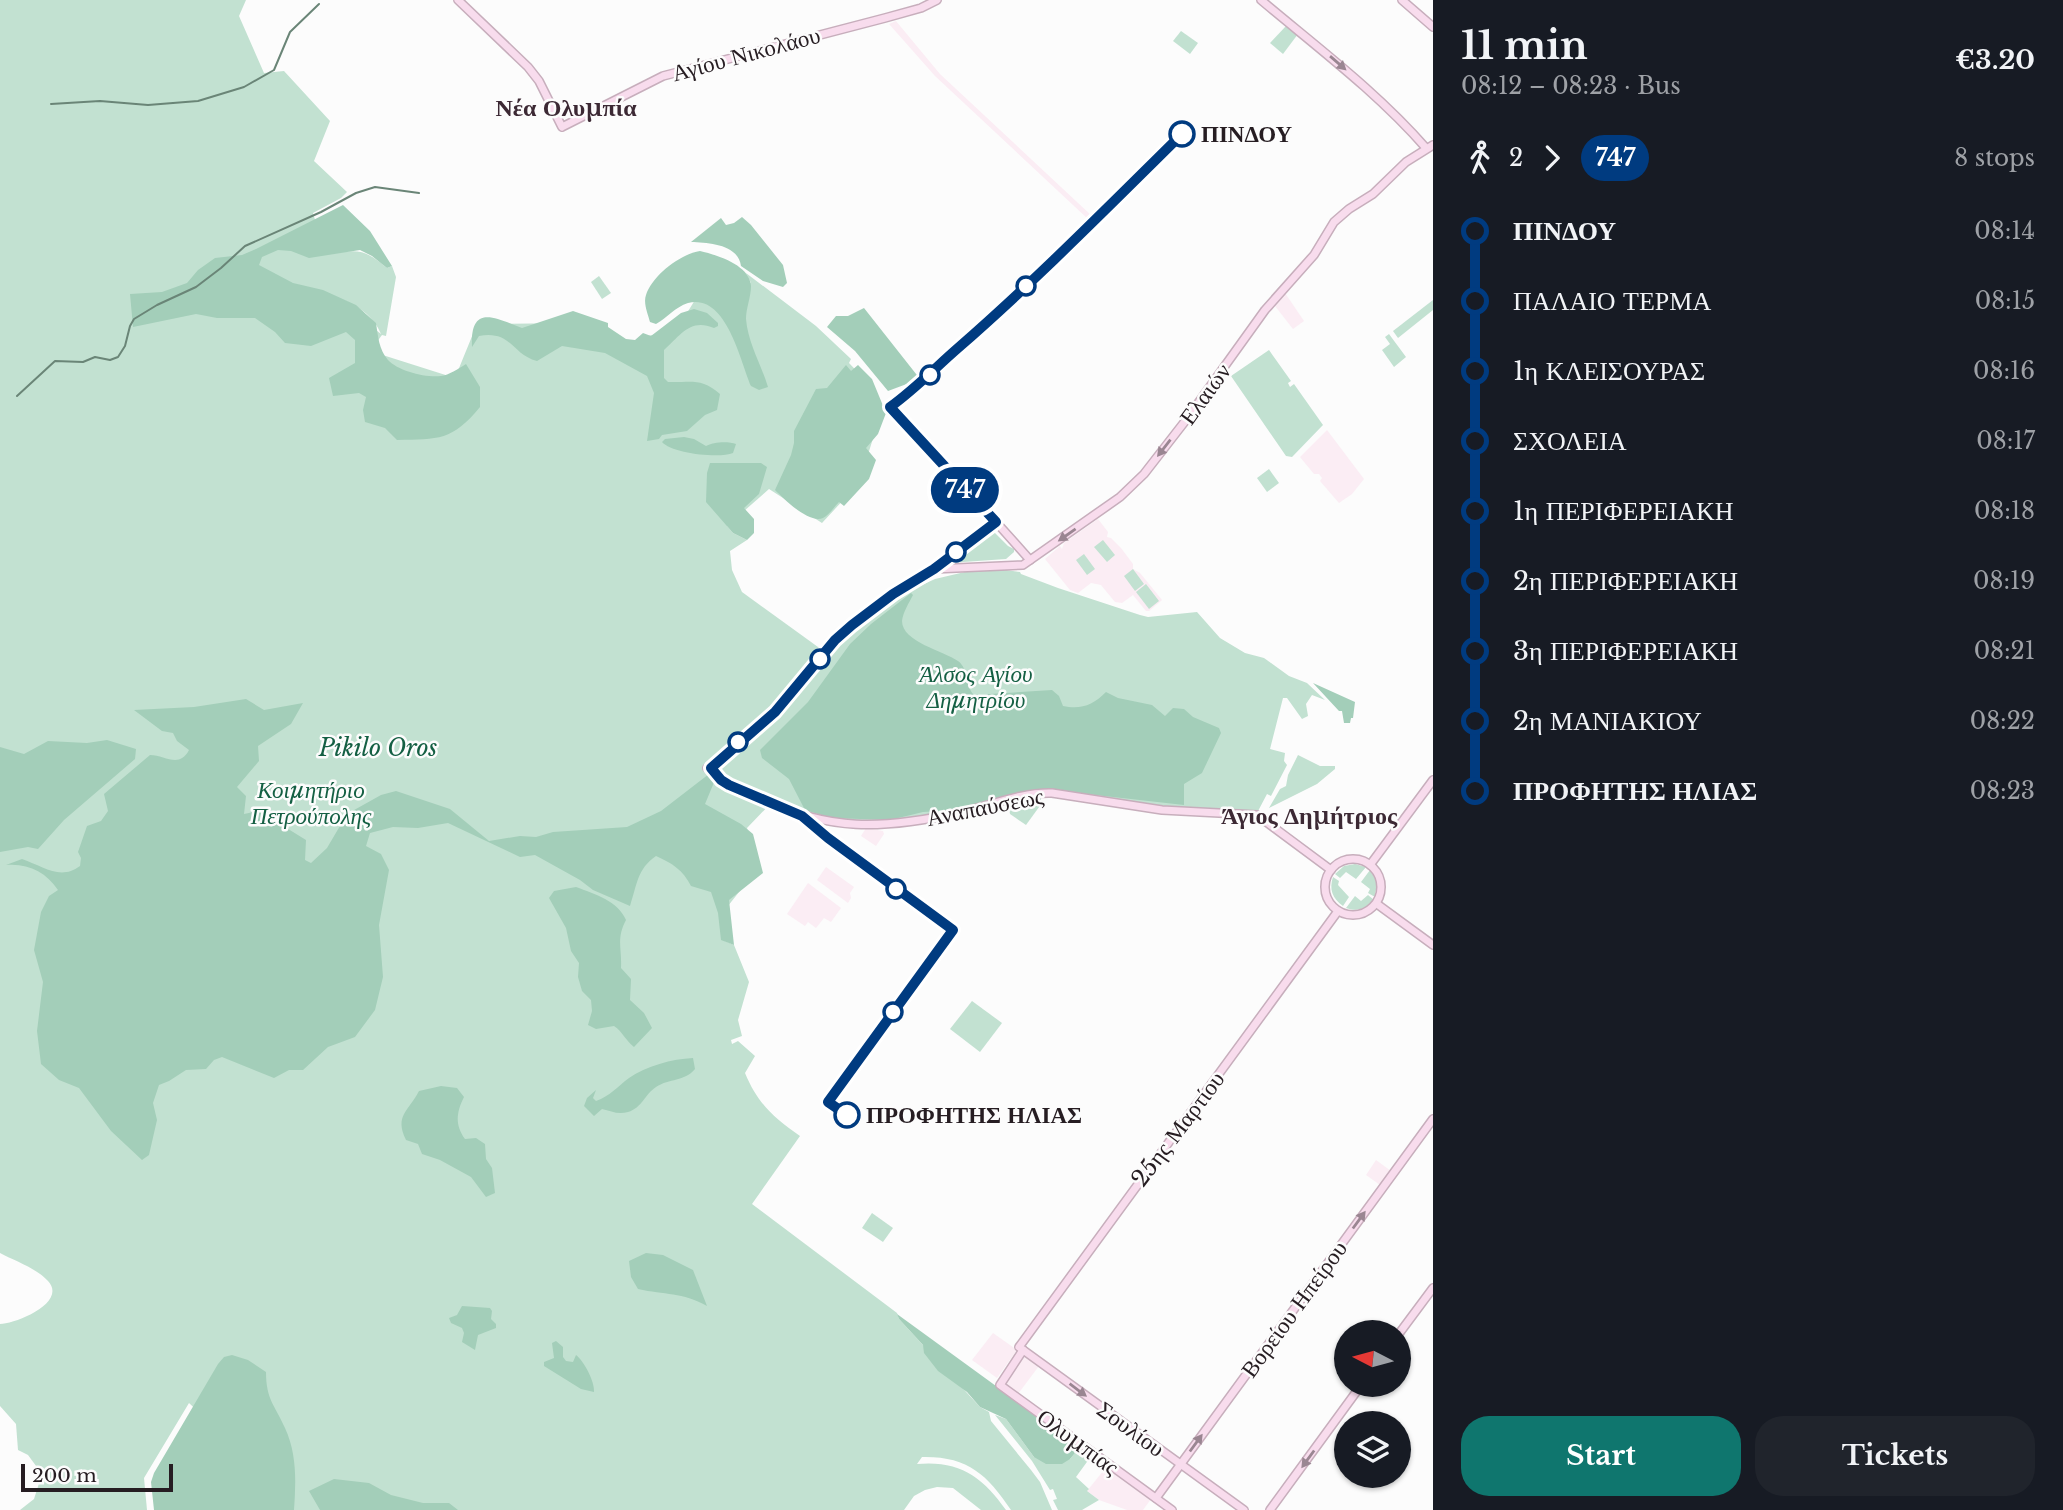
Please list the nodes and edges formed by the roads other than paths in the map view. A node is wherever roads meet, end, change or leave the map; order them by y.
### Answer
1 (458, 0) edge
2 (937, 0) edge
3 (1261, 0) edge
4 (1402, 0) edge
5 (1433, 27) edge
6 (1430, 147) edge
7 (1030, 560) junction
8 (934, 569) junction
9 (1433, 780) edge
10 (1370, 865) junction
11 (1331, 870) junction
12 (1377, 904) junction
13 (1338, 911) junction
14 (1433, 945) edge
15 (1433, 1119) edge
16 (1433, 1288) edge
17 (1409, 1320) edge
18 (1021, 1348) junction
19 (1000, 1385) joint
20 (1353, 1397) edge
21 (1181, 1464) junction
22 (1156, 1498) junction
23 (1172, 1510) edge
24 (1244, 1510) edge
25 (1270, 1510) edge

1 - 2 street, Αγίου Νικολάου
3 -> 6 street
4 - 5 street
6 -> 7 street, Ελαιών
7 - 8 street, Ελαιών
7 - 8 street
8 - 11 street, Αναπαύσεως
9 - 10 street
10 - 11 street
10 - 12 street
11 - 13 street
12 - 13 street
12 - 14 street
13 - 18 street, 25ης Μαρτίου
21 -> 15 street, Βορείου Ηπείρου
16 - 17 street
18 - 19 street, 25ης Μαρτίου
18 -> 21 street, Σουλίου
19 - 22 street, Ολυμπίας
20 -> 25 street
21 - 22 street, Βορείου Ηπείρου
21 - 24 street, Σουλίου
22 - 23 street, Ολυμπίας

